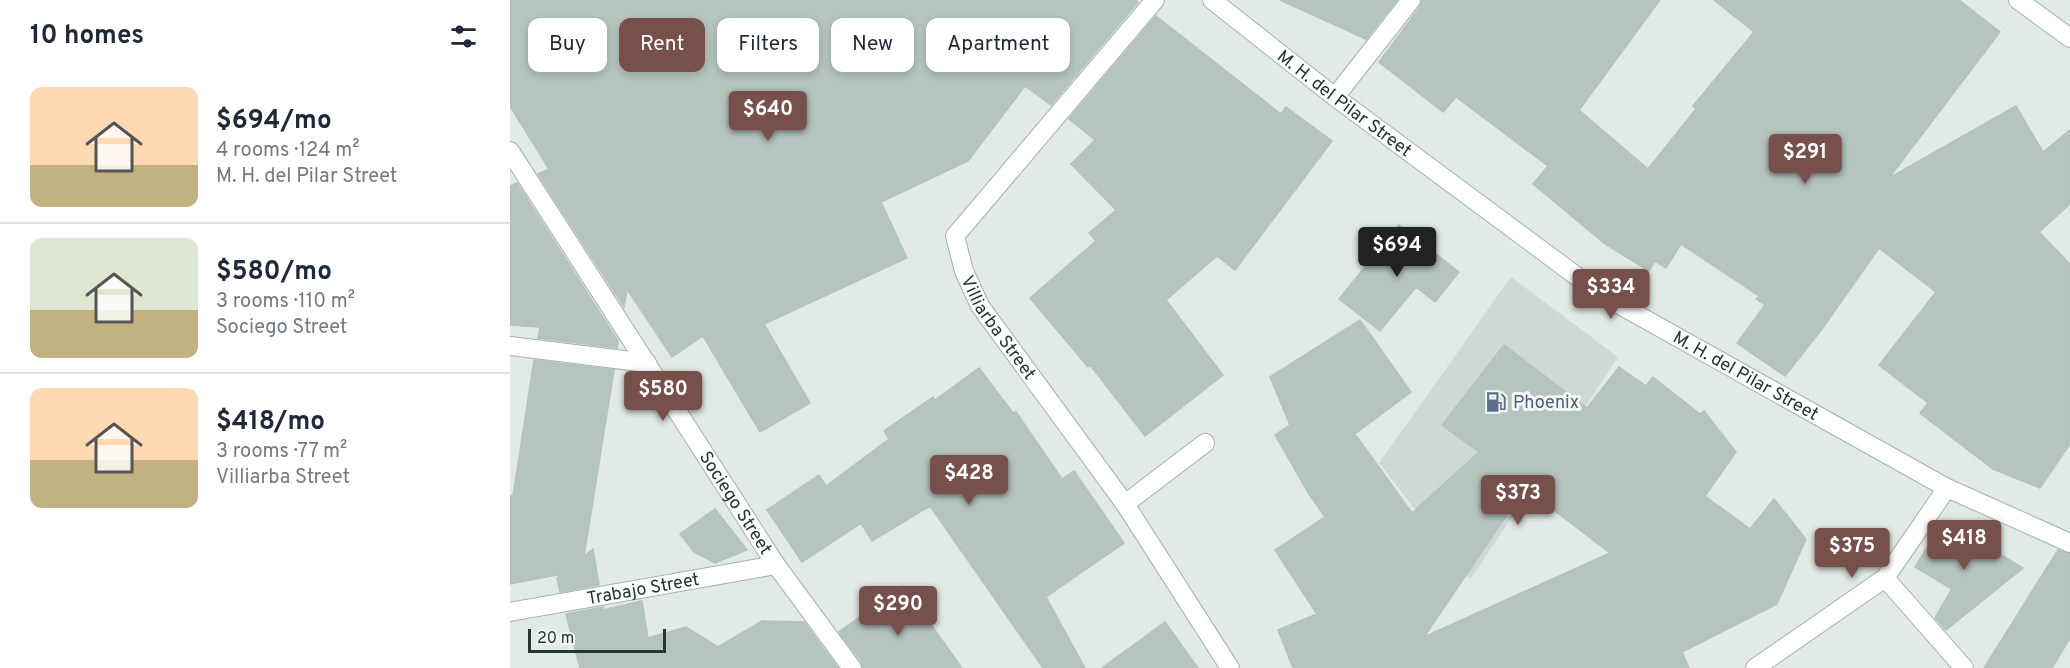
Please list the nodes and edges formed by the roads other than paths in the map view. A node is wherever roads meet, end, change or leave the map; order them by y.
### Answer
1 (1155, 0) edge
2 (1212, 0) edge
3 (1411, 0) edge
4 (2018, 0) edge
5 (2070, 38) edge
6 (1335, 97) junction
7 (510, 152) edge
8 (510, 346) edge
9 (647, 363) junction
10 (1205, 442) dead end
11 (1947, 488) junction
12 (1125, 504) junction
13 (2070, 543) edge
14 (776, 565) junction
15 (1885, 579) junction
16 (510, 612) edge
17 (852, 668) edge
18 (1230, 668) edge
19 (1755, 668) edge
20 (1964, 668) edge

1 - 12 street, Villiarba Street
2 - 6 street, M. H. del Pilar Street
3 - 6 street
4 - 5 street
6 - 11 street, M. H. del Pilar Street
7 - 9 street, Sociego Street
8 - 9 street
9 - 14 street, Sociego Street
10 - 12 street
11 - 13 street, M. H. del Pilar Street
11 - 15 street
12 - 18 street, Villiarba Street
14 - 16 street, Trabajo Street
14 - 17 street, Sociego Street
15 - 19 street
15 - 20 street

